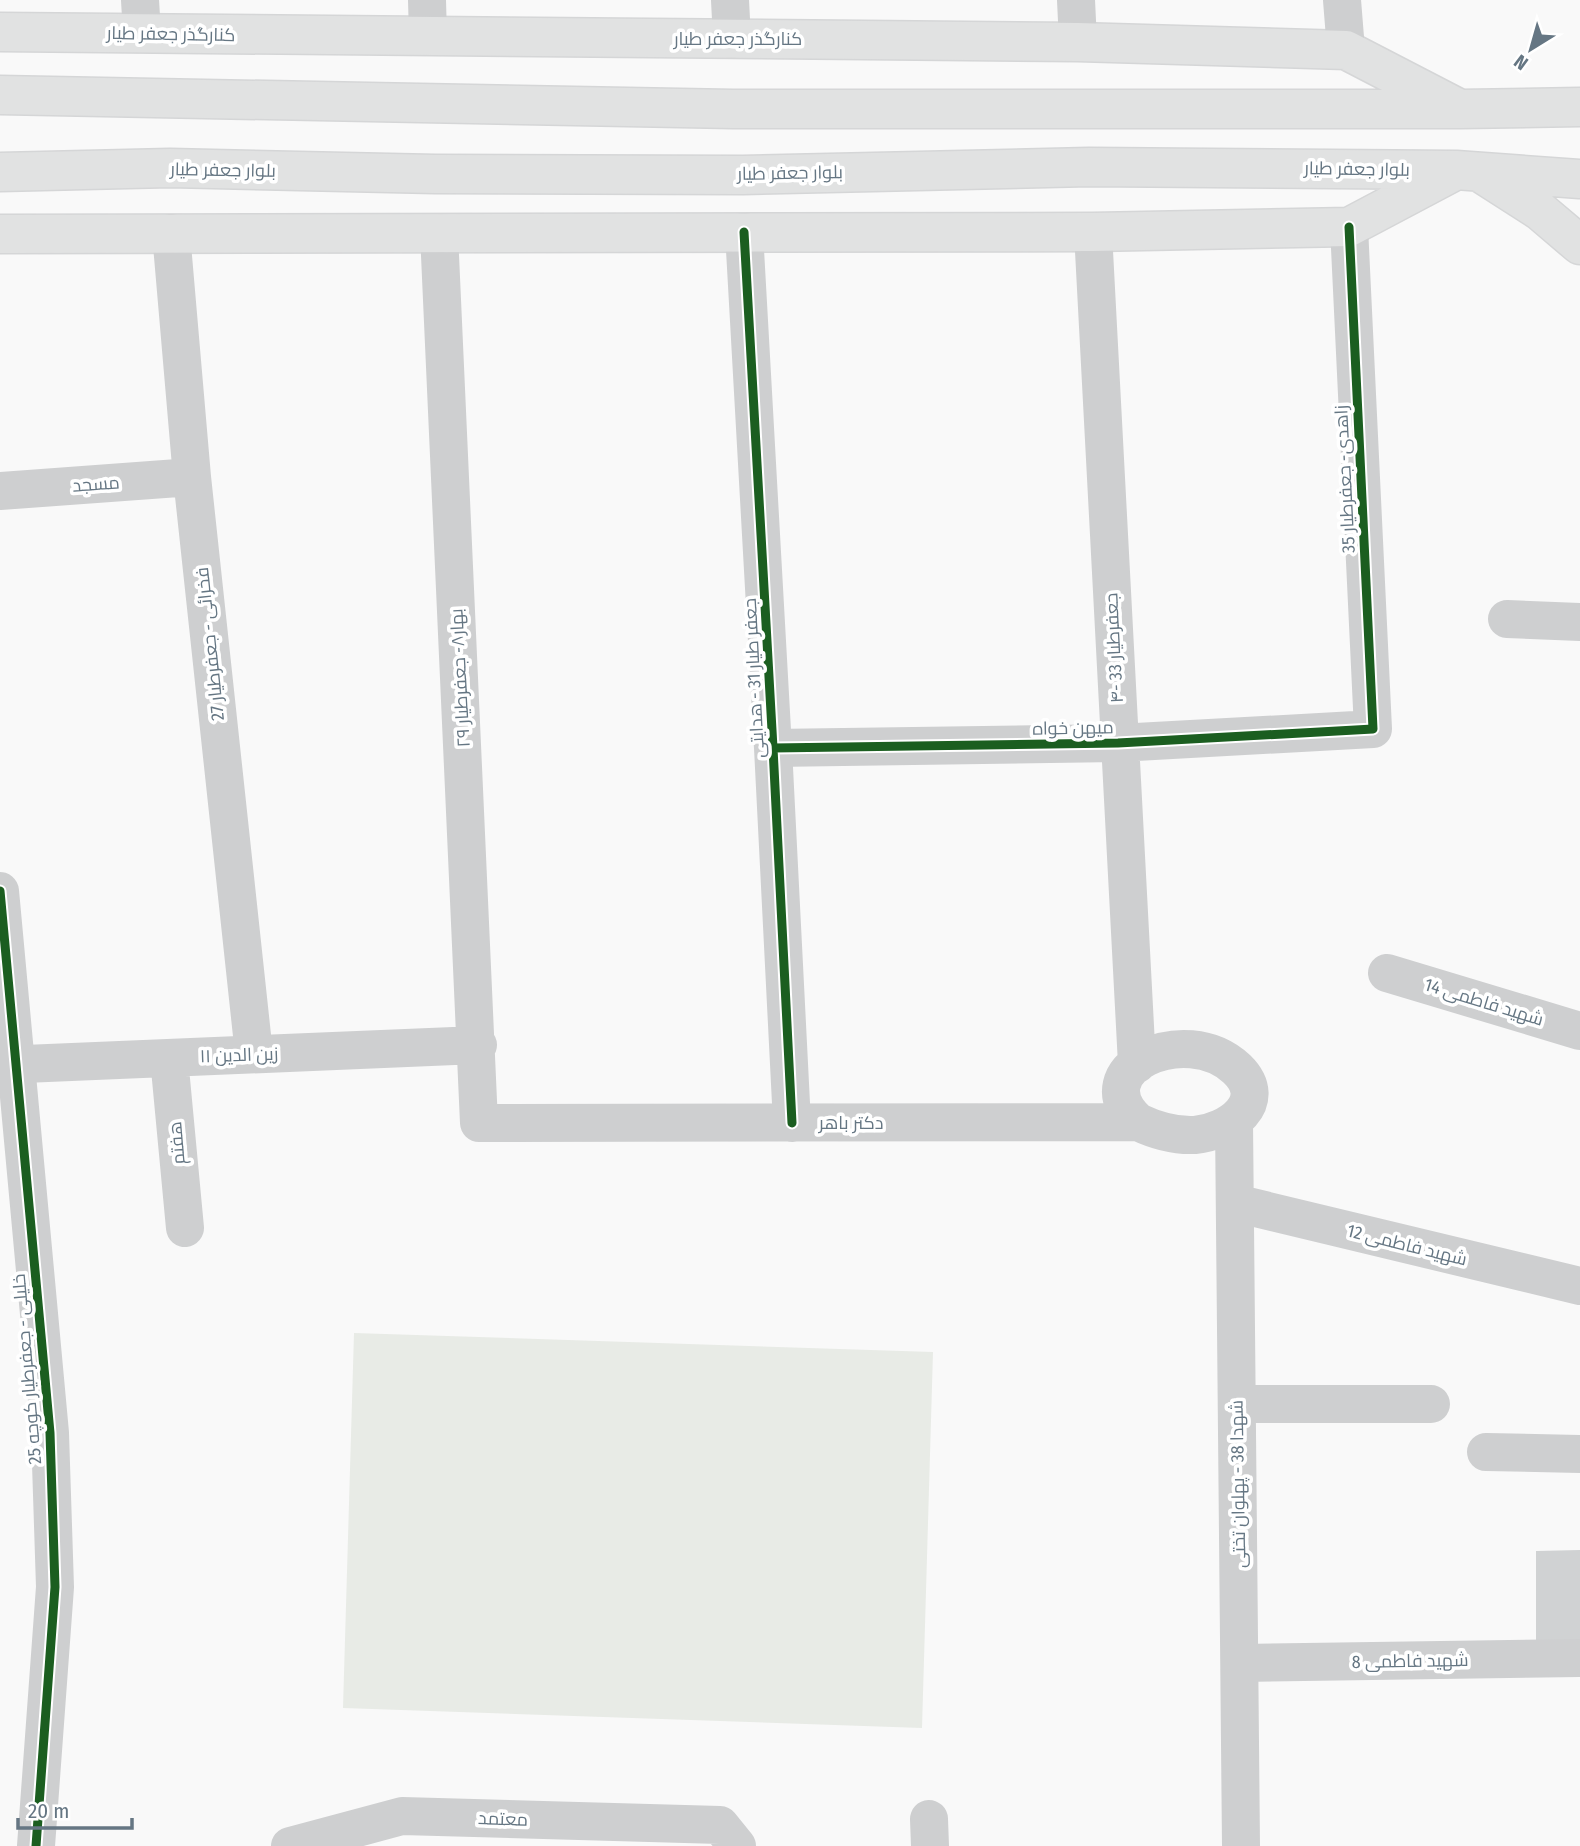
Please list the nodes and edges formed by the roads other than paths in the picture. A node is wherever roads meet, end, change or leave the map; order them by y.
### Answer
1 (730, 0) edge
2 (1076, 0) edge
3 (1342, 0) edge
4 (141, 17) edge
5 (427, 18) edge
6 (0, 32) edge
7 (732, 39) junction
8 (1078, 42) junction
9 (1346, 50) junction
10 (0, 95) edge
11 (1569, 102) edge
12 (1461, 109) junction
13 (1468, 171) junction
14 (0, 172) edge
15 (1580, 179) edge
16 (1349, 227) junction
17 (744, 232) junction
18 (1093, 232) junction
19 (171, 233) junction
20 (439, 233) junction
21 (0, 234) edge
22 (1580, 245) edge
23 (192, 477) junction
24 (0, 491) edge
25 (1507, 619) dead end
26 (1580, 622) edge
27 (1373, 729) joint
28 (1118, 743) junction
29 (774, 748) junction
30 (0, 891) edge
31 (1387, 974) dead end
32 (1580, 1031) edge
33 (478, 1045) junction
34 (254, 1054) junction
35 (169, 1058) junction
36 (1137, 1064) junction
37 (8, 1065) edge
38 (1138, 1122) junction
39 (1234, 1122) junction
40 (480, 1123) joint
41 (792, 1123) junction
42 (1235, 1203) junction
43 (185, 1228) dead end
44 (1580, 1286) edge
45 (1237, 1404) junction
46 (1431, 1404) dead end
47 (1486, 1452) dead end
48 (1580, 1454) edge
49 (1580, 1658) edge
50 (1240, 1663) junction
51 (504, 1833) edge
52 (729, 1835) edge
53 (327, 1842) edge
54 (36, 1846) edge
55 (290, 1846) edge
56 (1241, 1846) edge

1 - 7 street
2 - 8 street
3 - 9 street
4 - 5 main road, کنارگذر جعفر طیار
4 - 6 main road, کنارگذر جعفر طیار
5 - 7 main road, کنارگذر جعفر طیار
7 - 8 main road, کنارگذر جعفر طیار
8 - 9 main road, کنارگذر جعفر طیار
9 - 12 main road, کنارگذر جعفر طیار
10 - 12 main road
11 - 12 main road
13 - 14 main road, بلوار جعفر طیار
13 - 15 main road, بلوار جعفر طیار
13 - 16 main road
13 - 22 main road
16 - 18 main road
16 - 27 street, زاهدی- جعفرطیار 35
17 - 18 main road
17 - 20 main road
17 - 29 street, جعفر طیار 31 - هدایتی
18 - 28 street, ۴- جعفرطیار 33
19 - 20 main road
19 - 21 main road
19 - 23 street, فخرائی - جعفرطیار 27
20 - 33 street, بهار۸- جعفرطیار ۲۹
23 - 24 street, مسجد
23 - 34 street, فخرائی - جعفرطیار 27
25 - 26 street
27 - 28 street, میهن خواه
28 - 29 street, میهن خواه
28 - 36 street, ۴- جعفرطیار 33
29 - 41 street, جعفر طیار 31 - هدایتی
30 - 37 street, خلیلی - جعفرطیار کوچه 25
31 - 32 street, شهید فاطمی 14
33 - 34 street, زین الدین ۱۱
33 - 40 street, بهار۸- جعفرطیار ۲۹
34 - 35 street, زین الدین ۱۱
35 - 37 street, زین الدین ۱۱
35 - 43 street, هفتم
36 - 38 street
36 - 39 street
37 - 54 street, خلیلی - جعفرطیار کوچه 25
38 - 39 street
38 - 41 street, دکتر باهر
39 - 42 street, شهدا 38 - پهلوان تختی
40 - 41 street, دکتر باهر
42 - 44 street, شهید فاطمی 12
42 - 45 street, شهدا 38 - پهلوان تختی
45 - 46 street
45 - 50 street, شهدا 38 - پهلوان تختی
47 - 48 street
49 - 50 street, شهید فاطمی 8
50 - 56 street, شهدا 38 - پهلوان تختی
51 - 52 street, معتمد
51 - 53 street, معتمد
53 - 55 street, معتمد

